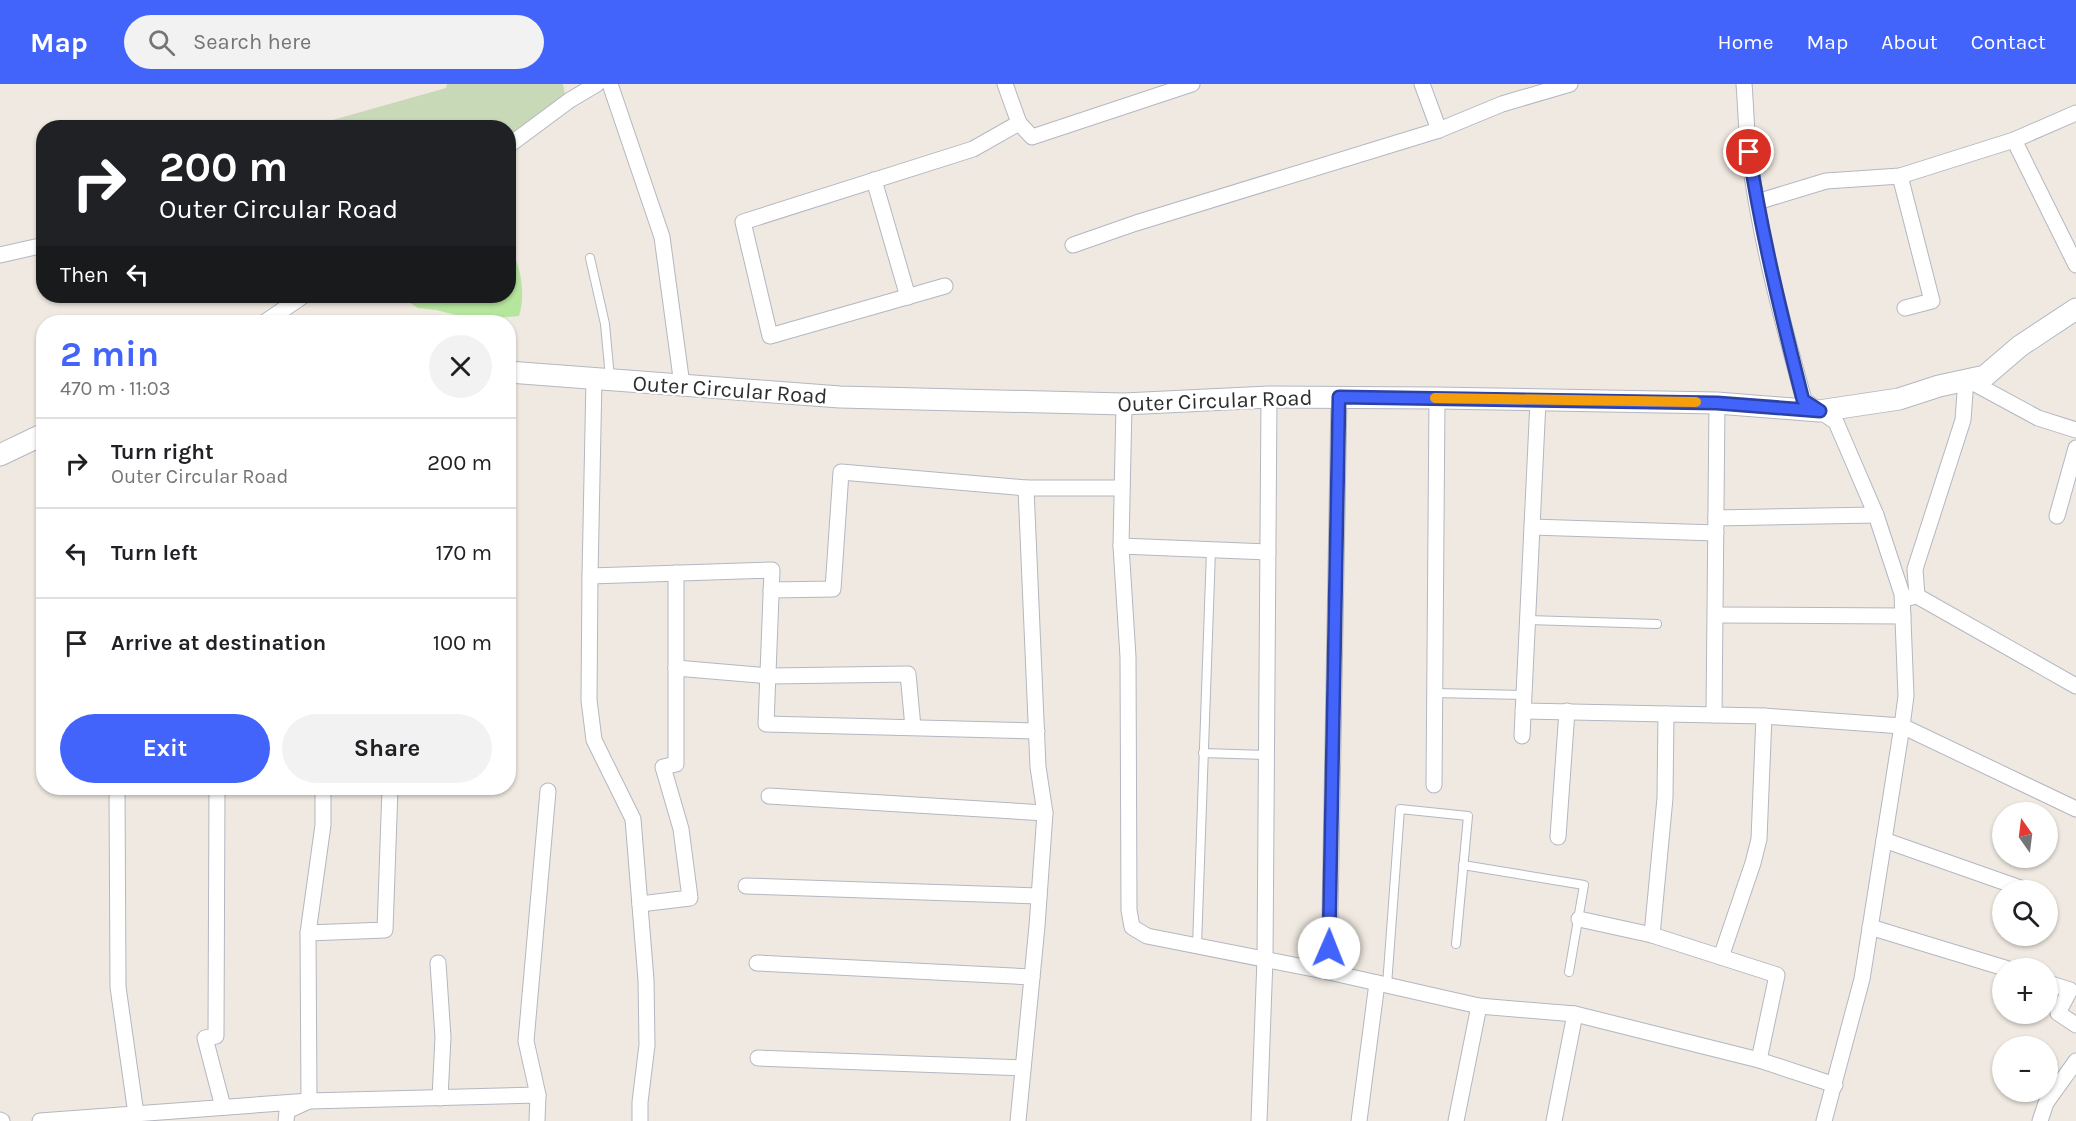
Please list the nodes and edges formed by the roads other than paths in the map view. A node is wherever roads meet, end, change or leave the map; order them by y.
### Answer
1 (597, 84) edge
2 (610, 84) edge
3 (1005, 84) edge
4 (1192, 84) edge
5 (1422, 84) edge
6 (1570, 84) edge
7 (1744, 84) edge
8 (2076, 113) edge
9 (1019, 123) junction
10 (1439, 130) junction
11 (516, 140) edge
12 (2014, 140) junction
13 (1900, 176) junction
14 (874, 180) junction
15 (1757, 202) junction
16 (1073, 245) dead end
17 (36, 247) edge
18 (0, 255) edge
19 (590, 258) dead end
20 (2076, 265) edge
21 (945, 286) dead end
22 (908, 297) junction
23 (293, 303) edge
24 (1905, 308) dead end
25 (2076, 309) edge
26 (275, 315) edge
27 (516, 373) edge
28 (602, 379) junction
29 (1966, 379) junction
30 (682, 385) junction
31 (1269, 397) junction
32 (1339, 397) junction
33 (1437, 398) junction
34 (1538, 401) junction
35 (1717, 403) junction
36 (1124, 404) junction
37 (1820, 411) junction
38 (2076, 430) edge
39 (36, 438) edge
40 (2076, 448) edge
41 (0, 455) edge
42 (1026, 488) junction
43 (1122, 488) junction
44 (1876, 515) junction
45 (2057, 516) dead end
46 (1716, 525) junction
47 (1532, 527) junction
48 (1121, 546) junction
49 (1210, 550) junction
50 (1268, 552) junction
51 (676, 573) junction
52 (590, 576) junction
53 (771, 591) junction
54 (1909, 598) junction
55 (1716, 615) junction
56 (1903, 616) junction
57 (1528, 620) junction
58 (1657, 624) dead end
59 (676, 668) junction
60 (768, 675) junction
61 (2076, 686) edge
62 (1434, 693) junction
63 (1524, 695) junction
64 (1523, 711) junction
65 (1568, 711) junction
66 (1666, 714) junction
67 (1714, 715) junction
68 (1764, 716) junction
69 (1902, 726) junction
70 (913, 727) junction
71 (1037, 731) junction
72 (1522, 736) dead end
73 (1203, 753) junction
74 (1266, 755) junction
75 (1434, 785) dead end
76 (548, 791) dead end
77 (117, 795) edge
78 (217, 795) edge
79 (322, 795) edge
80 (390, 795) edge
81 (769, 796) dead end
82 (2076, 809) edge
83 (1045, 813) junction
84 (1558, 837) dead end
85 (1884, 840) junction
86 (1463, 865) junction
87 (1998, 880) edge
88 (746, 886) dead end
89 (1039, 896) junction
90 (640, 904) junction
91 (1579, 919) junction
92 (1870, 927) junction
93 (308, 933) junction
94 (1652, 934) junction
95 (1456, 944) dead end
96 (1197, 946) junction
97 (1721, 957) junction
98 (1265, 959) junction
99 (438, 963) dead end
100 (757, 963) dead end
101 (1992, 964) edge
102 (1329, 972) junction
103 (1569, 972) dead end
104 (1032, 977) junction
105 (1382, 984) junction
106 (2058, 986) edge
107 (1479, 1006) junction
108 (2058, 1013) edge
109 (2058, 1013) edge
110 (1575, 1014) junction
111 (2076, 1025) edge
112 (758, 1058) dead end
113 (1759, 1060) junction
114 (2076, 1061) edge
115 (1023, 1068) junction
116 (1835, 1085) junction
117 (538, 1095) junction
118 (440, 1098) junction
119 (309, 1101) junction
120 (223, 1107) junction
121 (136, 1114) junction
122 (40, 1121) edge
123 (286, 1121) edge
124 (537, 1121) edge
125 (640, 1121) edge
126 (1018, 1121) edge
127 (1259, 1121) edge
128 (1359, 1121) edge
129 (1456, 1121) edge
130 (1554, 1121) edge
131 (1824, 1121) edge
132 (2040, 1121) edge

1 - 11 street
2 - 30 street
3 - 9 street
4 - 9 street
5 - 10 street
6 - 10 street
7 - 15 street
8 - 12 street
9 - 14 street
10 - 16 street
12 - 13 street
12 - 20 street
13 - 15 street
13 - 24 street
14 - 22 street
14 - 22 street
15 - 37 street
17 - 18 street
19 - 28 lane
21 - 22 street
23 - 26 street
25 - 29 main road, Outer Circular Road
27 - 28 main road, Outer Circular Road
28 - 30 main road, Outer Circular Road
28 - 52 street
29 - 37 main road, Outer Circular Road
29 - 38 street
29 - 54 street
30 - 36 main road, Outer Circular Road
31 - 32 main road, Outer Circular Road
31 - 36 main road, Outer Circular Road
31 - 50 street
32 - 33 main road, Outer Circular Road
32 - 102 street
33 - 34 main road, Outer Circular Road
33 - 62 street
34 - 35 main road, Outer Circular Road
34 - 47 street
35 - 37 main road, Outer Circular Road
35 - 46 street
36 - 43 street
37 - 44 street
39 - 41 main road
40 - 45 street
42 - 43 street
42 - 53 street
42 - 71 street
43 - 48 street
44 - 46 street
44 - 54 street
46 - 47 street
46 - 55 street
47 - 57 street
48 - 49 street
48 - 96 street
49 - 50 street
49 - 73 lane
50 - 74 street
51 - 52 street
51 - 53 street
51 - 59 street
52 - 90 street
53 - 60 street
54 - 56 street
54 - 61 street
55 - 56 street
55 - 67 street
56 - 69 street
57 - 58 lane
57 - 63 street
59 - 60 street
59 - 90 street
60 - 70 street
60 - 70 street
62 - 63 lane
62 - 75 street
63 - 64 street
64 - 65 street
64 - 72 street
65 - 66 street
65 - 84 street
66 - 67 street
66 - 94 street
67 - 68 street
68 - 69 street
68 - 97 street
69 - 82 street
69 - 85 street
70 - 71 street
71 - 83 street
73 - 74 lane
73 - 96 lane
74 - 98 street
76 - 117 street
77 - 121 street
78 - 120 street
79 - 93 street
80 - 93 street
81 - 83 street
83 - 89 street
85 - 87 street
85 - 92 street
86 - 91 lane
86 - 95 lane
86 - 105 lane
88 - 89 street
89 - 104 street
90 - 125 street
91 - 94 street
91 - 103 lane
92 - 101 street
92 - 116 street
93 - 119 street
94 - 97 street
96 - 98 street
97 - 113 street
98 - 102 street
98 - 127 street
99 - 118 street
100 - 104 street
102 - 105 street
104 - 115 street
105 - 107 street
105 - 128 street
106 - 109 street
107 - 110 street
107 - 129 street
108 - 111 street
110 - 113 street
110 - 130 street
112 - 115 street
113 - 116 street
114 - 132 street
115 - 126 street
116 - 131 street
117 - 118 street
117 - 124 street
118 - 119 street
119 - 120 street
119 - 123 street
120 - 121 street
121 - 122 street

